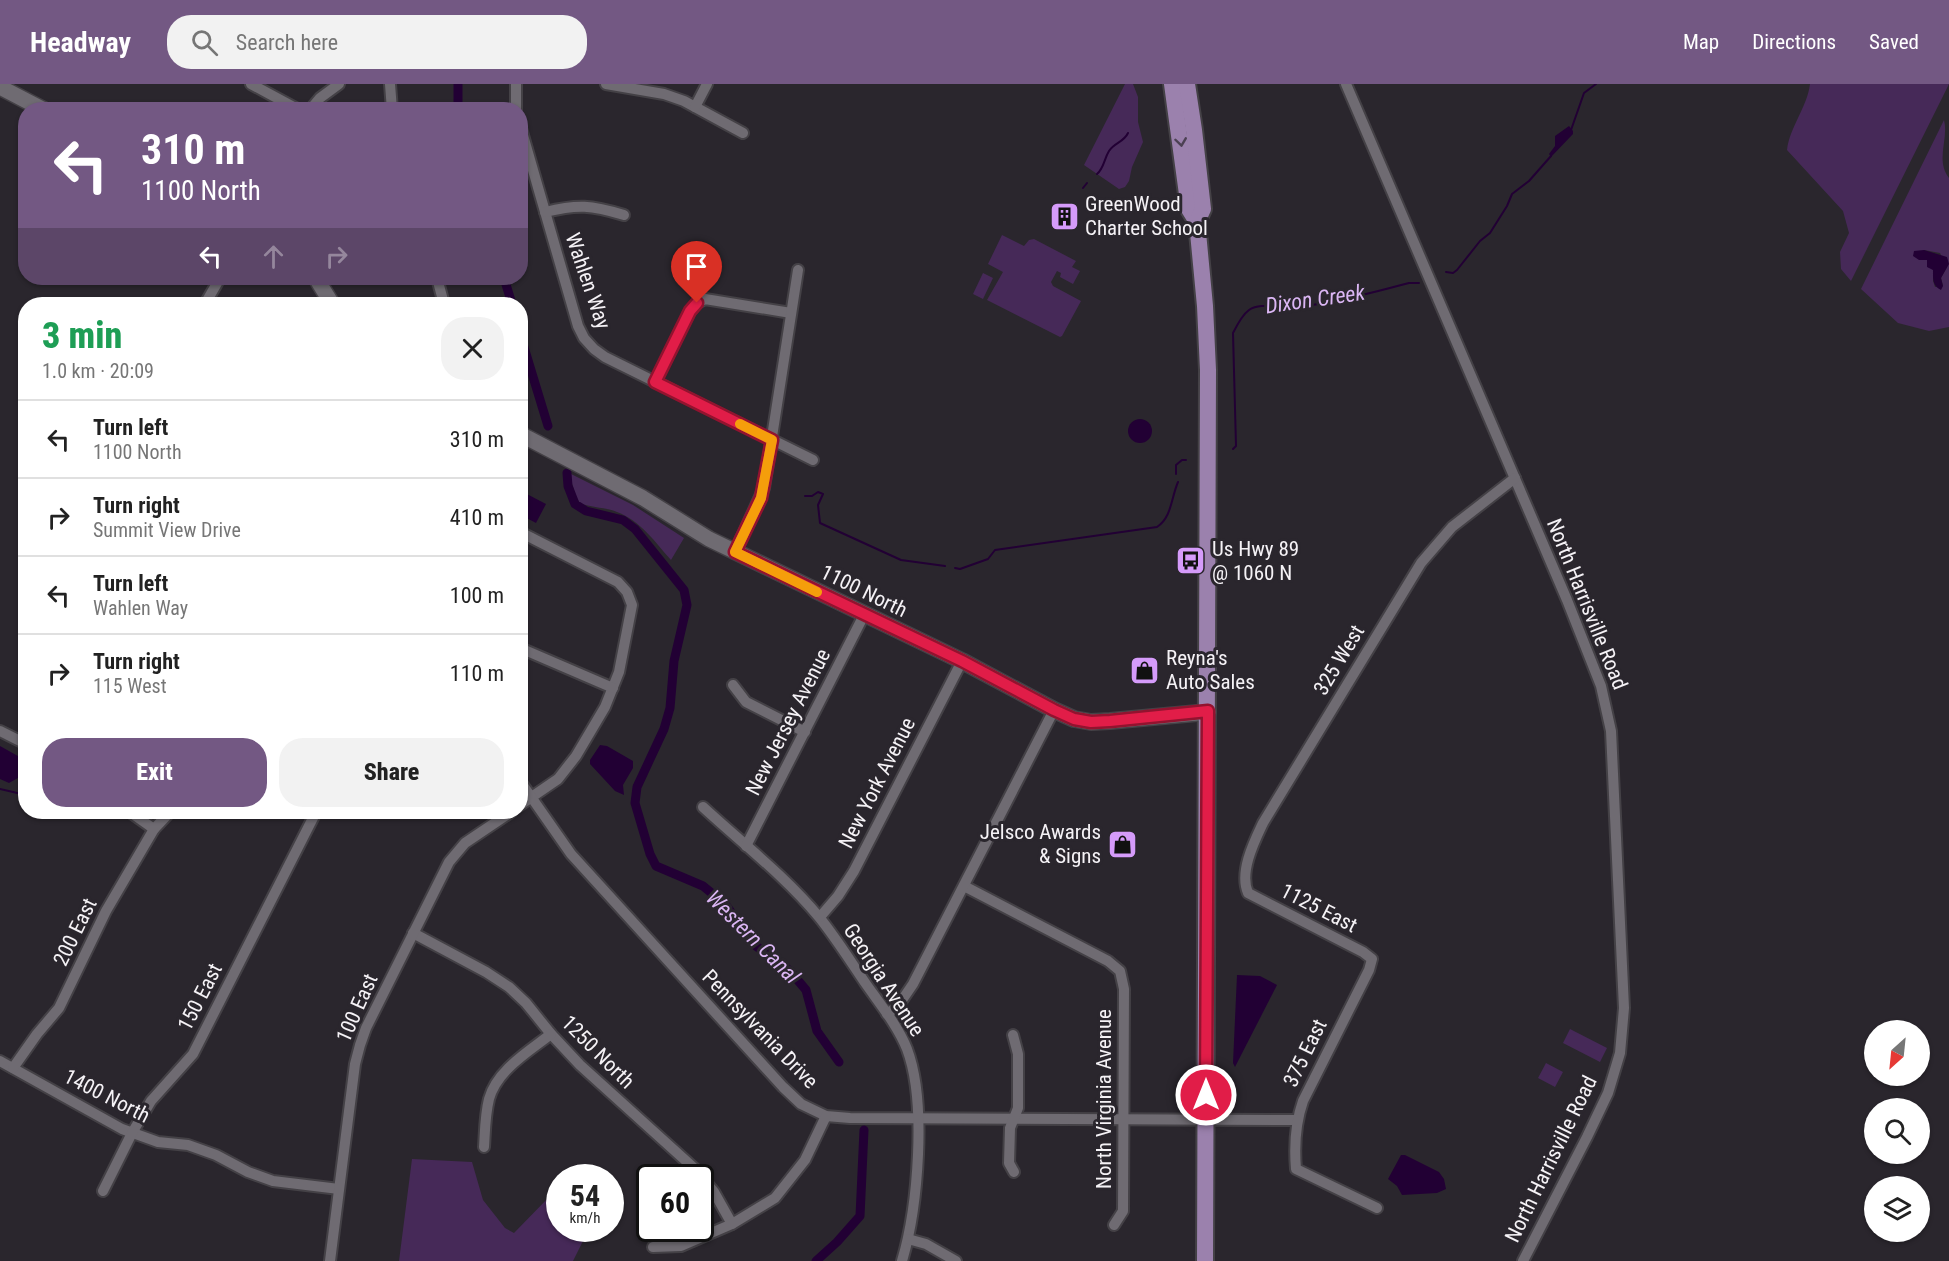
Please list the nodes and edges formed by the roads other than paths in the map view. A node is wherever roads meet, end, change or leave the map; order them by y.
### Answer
1 (251, 84) edge
2 (339, 84) edge
3 (390, 84) edge
4 (516, 84) edge
5 (606, 84) edge
6 (706, 84) edge
7 (1172, 84) edge
8 (1187, 84) edge
9 (1346, 84) edge
10 (0, 87) edge
11 (29, 102) edge
12 (284, 102) edge
13 (317, 102) edge
14 (391, 102) edge
15 (516, 102) edge
16 (695, 107) junction
17 (743, 133) dead end
18 (528, 153) edge
19 (545, 212) junction
20 (624, 215) dead end
21 (1197, 222) junction
22 (798, 270) dead end
23 (791, 313) junction
24 (655, 382) junction
25 (528, 440) edge
26 (772, 440) junction
27 (813, 460) dead end
28 (1515, 478) junction
29 (528, 536) edge
30 (735, 552) junction
31 (864, 615) junction
32 (528, 651) edge
33 (962, 661) junction
34 (733, 685) dead end
35 (613, 688) junction
36 (1054, 710) junction
37 (1208, 711) junction
38 (0, 731) edge
39 (805, 732) junction
40 (18, 740) edge
41 (528, 791) edge
42 (533, 798) junction
43 (528, 801) edge
44 (703, 807) dead end
45 (140, 819) edge
46 (163, 819) edge
47 (312, 819) edge
48 (501, 819) edge
49 (154, 829) junction
50 (746, 846) junction
51 (964, 886) junction
52 (1248, 893) joint
53 (820, 917) junction
54 (413, 933) junction
55 (1372, 959) joint
56 (887, 1014) junction
57 (551, 1035) junction
58 (1013, 1035) dead end
59 (0, 1061) edge
60 (13, 1068) junction
61 (826, 1116) junction
62 (917, 1118) junction
63 (1014, 1118) junction
64 (1124, 1119) junction
65 (1206, 1119) junction
66 (1296, 1120) junction
67 (132, 1133) junction
68 (484, 1147) dead end
69 (1014, 1172) dead end
70 (339, 1189) junction
71 (103, 1191) dead end
72 (1377, 1208) dead end
73 (732, 1224) junction
74 (1114, 1225) dead end
75 (908, 1239) junction
76 (653, 1247) dead end
77 (330, 1261) edge
78 (902, 1261) edge
79 (956, 1261) edge
80 (1205, 1261) edge
81 (1523, 1261) edge

1 - 12 street
2 - 13 street
3 - 14 street
4 - 15 street
5 - 16 street
6 - 16 street
7 -> 21 main road
8 - 21 main road
9 - 28 street, North Harrisville Road
10 - 11 street
16 - 17 street
18 - 19 street, Wahlen Way
19 - 20 street
19 - 24 street, Wahlen Way
21 - 37 main road
22 - 23 street
23 - 24 street
23 - 26 street
24 - 26 street, Wahlen Way
25 - 30 street, 1100 North
26 - 27 street, Wahlen Way
26 - 30 street
28 - 52 street, 325 West
28 - 81 street, North Harrisville Road
29 - 35 street
30 - 31 street, 1100 North
31 - 33 street, 1100 North
31 - 39 street, New Jersey Avenue
32 - 35 street
33 - 36 street, 1100 North
33 - 53 street, New York Avenue
34 - 39 street
35 - 42 street
36 - 37 street, 1100 North
36 - 51 street
37 - 65 main road
38 - 40 street
39 - 50 street, New Jersey Avenue
41 - 42 street, Pennsylvania Drive
42 - 43 street
42 - 61 street, Pennsylvania Drive
44 - 50 street, Georgia Avenue
45 - 49 street
46 - 49 street, 200 East
47 - 67 street, 150 East
48 - 54 street, 100 East
49 - 60 street, 200 East
50 - 53 street, Georgia Avenue
51 - 56 street
51 - 64 street, North Virginia Avenue
52 - 55 street, 1125 East
53 - 56 street, Georgia Avenue
54 - 57 street, 1250 North
54 - 70 street, 100 East
55 - 66 street, 375 East
56 - 62 street, Georgia Avenue
57 - 68 street
57 - 73 street, 1250 North
58 - 63 street
59 - 60 street, 1400 North
60 - 67 street, 1400 North
61 - 62 street, Pennsylvania Drive
61 - 73 street
62 - 63 street, Pennsylvania Drive
62 - 75 street, Georgia Avenue
63 - 64 street, Pennsylvania Drive
63 - 69 street
64 - 65 street, Pennsylvania Drive
64 - 74 street, North Virginia Avenue
65 - 66 street, Pennsylvania Drive
65 - 80 main road
66 - 72 street, 375 East
67 - 70 street, 1400 North
67 - 71 street, 150 East
70 - 77 street, 100 East
73 - 76 street
75 - 78 street, Georgia Avenue
75 - 79 street

